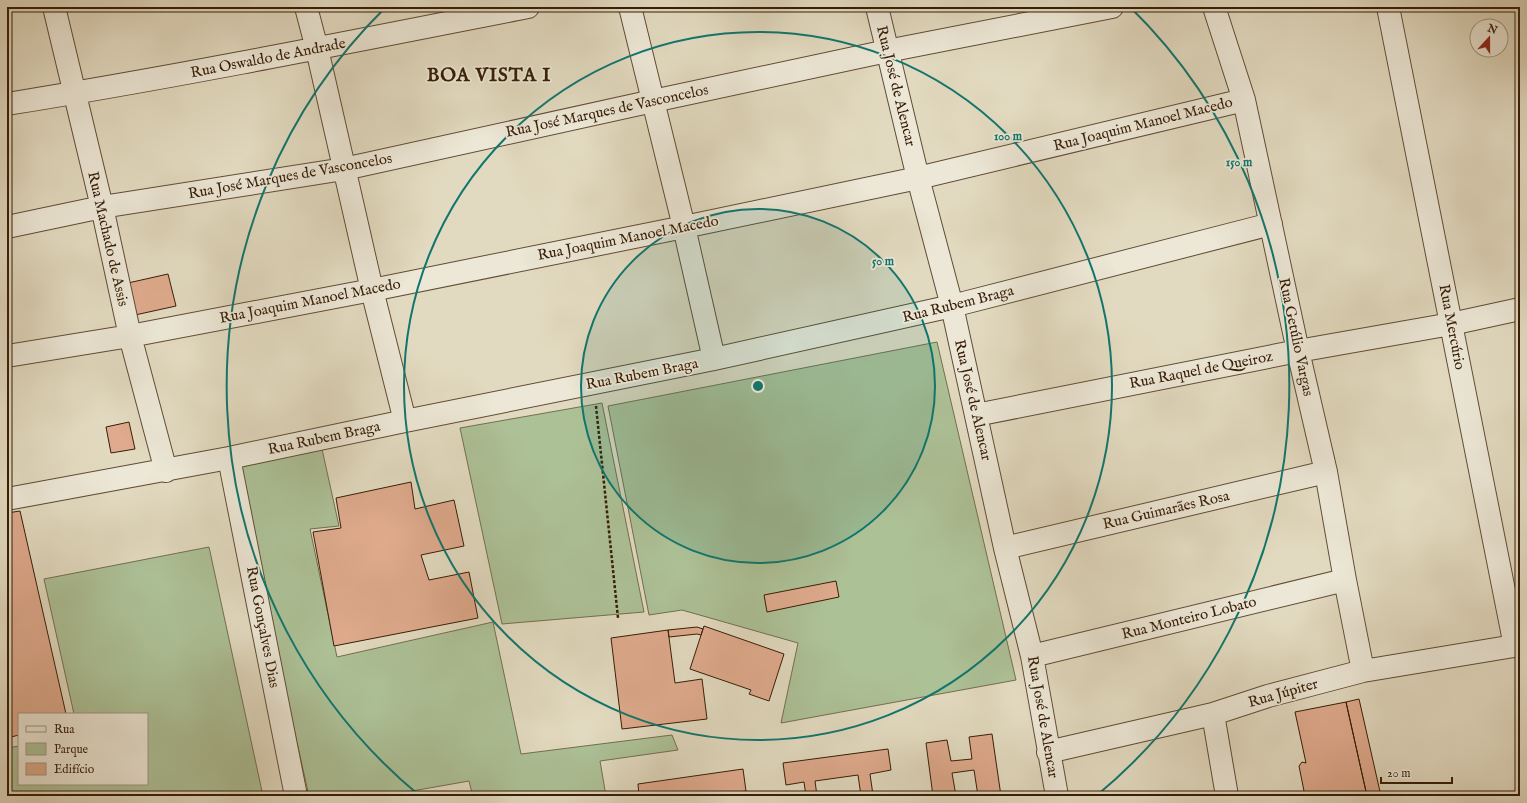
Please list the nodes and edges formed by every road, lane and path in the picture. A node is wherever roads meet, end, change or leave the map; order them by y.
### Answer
1 (54, 7) edge
2 (306, 7) edge
3 (528, 7) edge
4 (630, 7) edge
5 (877, 7) edge
6 (1112, 7) edge
7 (1214, 7) edge
8 (1388, 7) edge
9 (317, 49) junction
10 (888, 51) junction
11 (74, 93) junction
12 (1244, 100) junction
13 (653, 101) junction
14 (7, 104) edge
15 (344, 169) junction
16 (918, 178) junction
17 (102, 207) junction
18 (1271, 224) junction
19 (7, 227) edge
20 (684, 227) junction
21 (372, 290) junction
22 (952, 306) junction
23 (1520, 308) edge
24 (1451, 324) junction
25 (130, 336) junction
26 (1298, 351) junction
27 (7, 356) edge
28 (714, 359) junction
29 (593, 383) junction
30 (976, 415) junction
31 (405, 421) junction
32 (229, 458) junction
33 (166, 471) junction
34 (1326, 472) junction
35 (7, 499) edge
36 (1005, 548) junction
37 (1345, 580) junction
38 (618, 618) dead end
39 (1517, 646) edge
40 (1032, 656) junction
41 (1363, 671) junction
42 (1213, 714) junction
43 (1048, 752) junction
44 (296, 796) edge
45 (1057, 796) edge
46 (1227, 796) edge

1 - 11 street, Rua Machado de Assis
2 - 9 street
3 - 9 street, Rua Oswaldo de Andrade
4 - 13 street
5 - 10 street, Rua José de Alencar
6 - 10 street, Rua José Marques de Vasconcelos
7 - 12 street, Rua Getúlio Vargas
8 - 24 street, Rua Mercúrio
9 - 11 street, Rua Oswaldo de Andrade
9 - 15 street
10 - 13 street, Rua José Marques de Vasconcelos
10 - 16 street, Rua José de Alencar
11 - 14 street, Rua Oswaldo de Andrade
11 - 17 street, Rua Machado de Assis
12 - 16 street, Rua Joaquim Manoel Macedo
12 - 18 street, Rua Getúlio Vargas
13 - 15 street, Rua José Marques de Vasconcelos
13 - 20 street
15 - 17 street, Rua José Marques de Vasconcelos
15 - 21 street
16 - 20 street, Rua Joaquim Manoel Macedo
16 - 22 street, Rua José de Alencar
17 - 19 street, Rua José Marques de Vasconcelos
17 - 25 street, Rua Machado de Assis
18 - 22 street, Rua Rubem Braga
18 - 26 street, Rua Getúlio Vargas
20 - 21 street, Rua Joaquim Manoel Macedo
20 - 28 street
21 - 25 street, Rua Joaquim Manoel Macedo
21 - 31 street
22 - 28 street, Rua Rubem Braga
22 - 30 street, Rua José de Alencar
23 - 24 street, Rua Raquel de Queiroz
24 - 26 street, Rua Raquel de Queiroz
24 - 39 street, Rua Mercúrio
25 - 27 street, Rua Joaquim Manoel Macedo
25 - 33 street, Rua Machado de Assis
26 - 30 street, Rua Raquel de Queiroz
26 - 34 street, Rua Getúlio Vargas
28 - 29 street, Rua Rubem Braga
29 - 31 street, Rua Rubem Braga
29 - 38 path
30 - 36 street, Rua José de Alencar
31 - 32 street, Rua Rubem Braga
32 - 33 street, Rua Rubem Braga
32 - 44 street, Rua Gonçalves Dias
33 - 35 street, Rua Rubem Braga
34 - 36 street, Rua Guimarães Rosa
34 - 37 street, Rua Getúlio Vargas
36 - 40 street, Rua José de Alencar
37 - 40 street, Rua Monteiro Lobato
37 - 41 street, Rua Getúlio Vargas
39 - 41 street, Rua Júpiter
40 - 43 street, Rua José de Alencar
41 - 42 street, Rua Júpiter
42 - 43 street, Rua Júpiter
42 - 46 street
43 - 45 street, Rua José de Alencar

